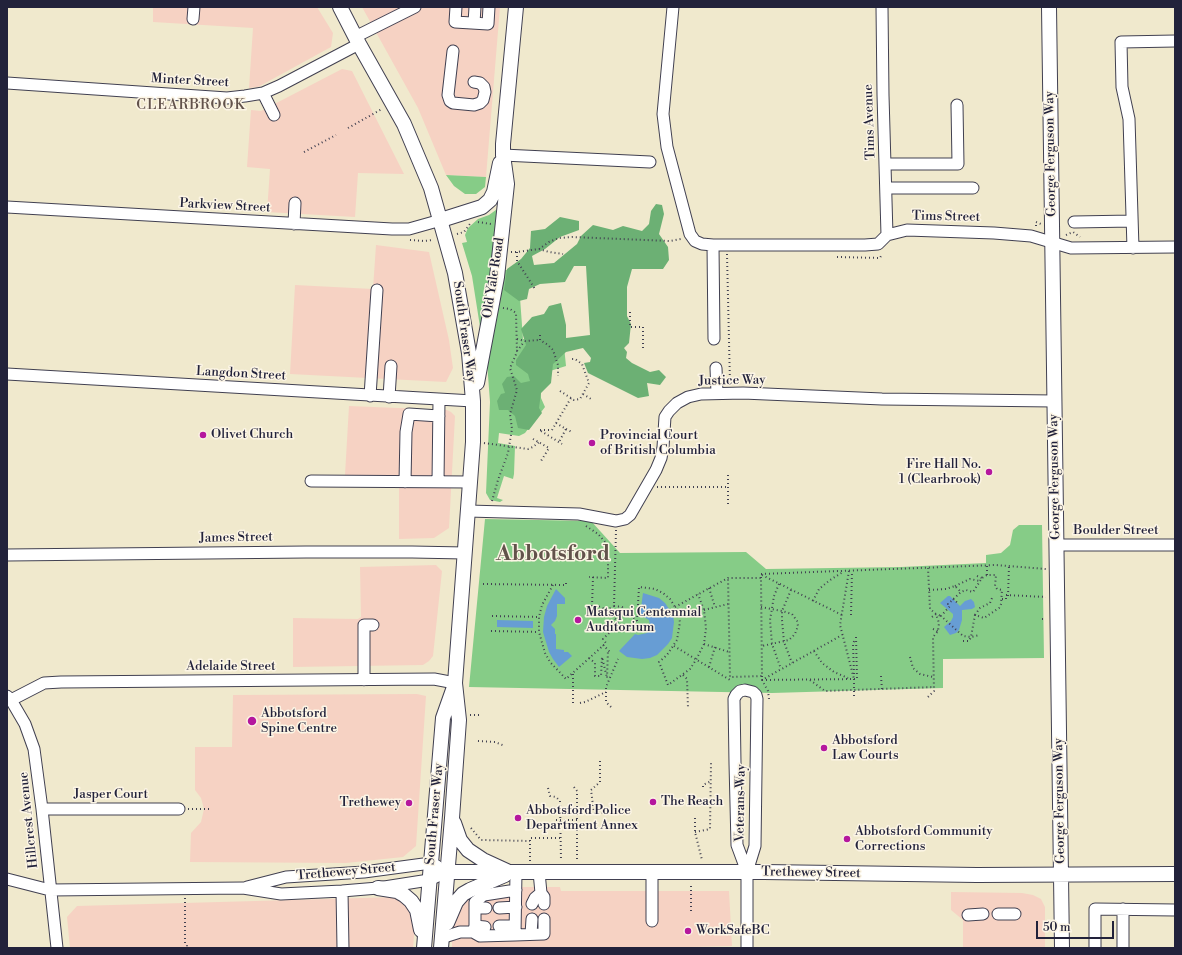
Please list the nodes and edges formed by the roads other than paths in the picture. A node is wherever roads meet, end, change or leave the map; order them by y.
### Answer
1 (194, 7) edge
2 (340, 7) edge
3 (415, 7) edge
4 (448, 7) edge
5 (456, 7) edge
6 (475, 7) edge
7 (490, 7) edge
8 (516, 7) edge
9 (673, 7) edge
10 (882, 7) edge
11 (1049, 7) edge
12 (193, 19) dead end
13 (455, 22) junction
14 (474, 23) junction
15 (357, 40) junction
16 (1175, 41) edge
17 (453, 51) dead end
18 (474, 82) dead end
19 (7, 83) edge
20 (263, 93) junction
21 (957, 105) dead end
22 (274, 115) dead end
23 (503, 155) junction
24 (650, 162) dead end
25 (885, 164) junction
26 (886, 188) junction
27 (974, 188) dead end
28 (295, 203) dead end
29 (7, 207) edge
30 (441, 220) junction
31 (1132, 221) junction
32 (1074, 222) dead end
33 (294, 224) junction
34 (887, 235) junction
35 (1052, 243) junction
36 (713, 245) junction
37 (1175, 247) edge
38 (1133, 248) junction
39 (377, 290) dead end
40 (714, 339) dead end
41 (391, 366) dead end
42 (716, 368) dead end
43 (7, 374) edge
44 (717, 393) junction
45 (370, 396) junction
46 (389, 397) junction
47 (439, 400) junction
48 (473, 401) junction
49 (1054, 401) junction
50 (439, 416) junction
51 (311, 481) dead end
52 (405, 482) junction
53 (438, 482) junction
54 (470, 482) junction
55 (468, 511) junction
56 (1056, 545) junction
57 (1175, 545) edge
58 (465, 553) junction
59 (7, 555) edge
60 (373, 625) dead end
61 (364, 680) junction
62 (455, 682) junction
63 (9, 698) edge
64 (179, 809) road end
65 (42, 810) junction
66 (452, 818) junction
67 (431, 863) junction
68 (447, 872) junction
69 (524, 872) junction
70 (652, 872) junction
71 (747, 872) junction
72 (1175, 874) edge
73 (1061, 875) junction
74 (7, 879) edge
75 (429, 880) junction
76 (243, 888) junction
77 (378, 888) junction
78 (50, 890) junction
79 (516, 890) junction
80 (342, 891) junction
81 (541, 893) junction
82 (532, 904) dead end
83 (544, 904) dead end
84 (516, 907) junction
85 (499, 908) dead end
86 (1123, 909) junction
87 (1175, 910) edge
88 (984, 914) dead end
89 (998, 914) dead end
90 (1015, 914) dead end
91 (968, 915) dead end
92 (532, 919) dead end
93 (544, 919) dead end
94 (652, 920) dead end
95 (499, 926) dead end
96 (478, 928) junction
97 (515, 930) junction
98 (531, 934) junction
99 (441, 943) edge
100 (424, 944) edge
101 (57, 948) edge
102 (342, 948) edge
103 (747, 948) edge
104 (1062, 948) edge
105 (1095, 948) edge
106 (1123, 948) edge

1 - 12 street
2 - 15 main road, South Fraser Way
3 - 15 street, Minter Street
4 - 13 street
5 - 13 street
6 - 14 street
7 - 14 street
8 - 23 main road, Old Yale Road
9 - 36 street, Tims Street
10 - 25 street, Tims Avenue
11 - 35 main road, George Ferguson Way
13 - 14 street
15 - 20 street, Minter Street
15 - 30 main road, South Fraser Way
16 - 31 street
17 - 18 street
19 - 20 street, Minter Street
20 - 22 street
21 - 25 street
23 - 24 street
23 - 30 main road, Old Yale Road
23 - 48 main road, Old Yale Road
25 - 26 street, Tims Avenue
26 - 27 street
26 - 34 street, Tims Avenue
28 - 33 street
29 - 33 street, Parkview Street
30 - 33 street, Parkview Street
30 - 48 main road, South Fraser Way
31 - 32 street
31 - 38 street
34 - 35 street, Tims Street
34 - 36 street, Tims Street
35 - 38 street, Tims Street
35 - 49 main road, George Ferguson Way
36 - 40 street
37 - 38 street, Tims Street
39 - 45 street
41 - 46 street
42 - 44 street
43 - 45 street, Langdon Street
44 - 49 street, Justice Way
44 - 55 street, Justice Way
45 - 46 street, Langdon Street
46 - 47 street, Langdon Street
47 - 48 street, Langdon Street
47 - 50 street
48 - 54 main road, South Fraser Way
49 - 56 main road, George Ferguson Way
50 - 52 street
50 - 53 street
51 - 52 street
52 - 53 street
53 - 54 street
54 - 55 main road, South Fraser Way
55 - 58 main road, South Fraser Way
56 - 57 street, Boulder Street
56 - 73 main road, George Ferguson Way
58 - 59 street, James Street
58 - 62 main road, South Fraser Way
60 - 61 street
61 - 62 street, Adelaide Street
61 - 63 street, Adelaide Street
62 - 66 main road, South Fraser Way
62 - 67 main road, South Fraser Way
63 - 65 street, Hillcrest Avenue
64 - 65 street, Jasper Court
65 - 78 street, Hillcrest Avenue
66 - 68 main road, South Fraser Way
66 - 69 main road
67 - 68 street, Trethewey Street
67 - 75 main road, South Fraser Way
67 - 76 street, Trethewey Street
68 - 69 main road, Trethewey Street
68 - 75 street, Trethewey Street
68 - 99 main road, South Fraser Way
69 - 70 main road, Trethewey Street
69 - 79 street
69 - 81 street
69 - 99 main road
70 - 71 main road, Trethewey Street
70 - 94 street
71 - 71 street, Veterans Way
71 - 73 main road, Trethewey Street
71 - 103 street
72 - 73 main road, Trethewey Street
73 - 104 main road, George Ferguson Way
74 - 78 street, Trethewey Street
75 - 77 street, Trethewey Street
75 - 100 main road, South Fraser Way
76 - 78 street, Trethewey Street
76 - 80 street, Trethewey Street
77 - 80 street, Trethewey Street
77 - 100 main road
78 - 101 street, Hillcrest Avenue
79 - 84 street
79 - 96 street
80 - 102 street
81 - 82 street
81 - 83 street
84 - 85 street
84 - 97 street
86 - 87 street
86 - 105 street
86 - 106 street
88 - 91 street
89 - 90 street
92 - 98 street
93 - 98 street
95 - 97 street
96 - 97 street
96 - 99 street
97 - 98 street

